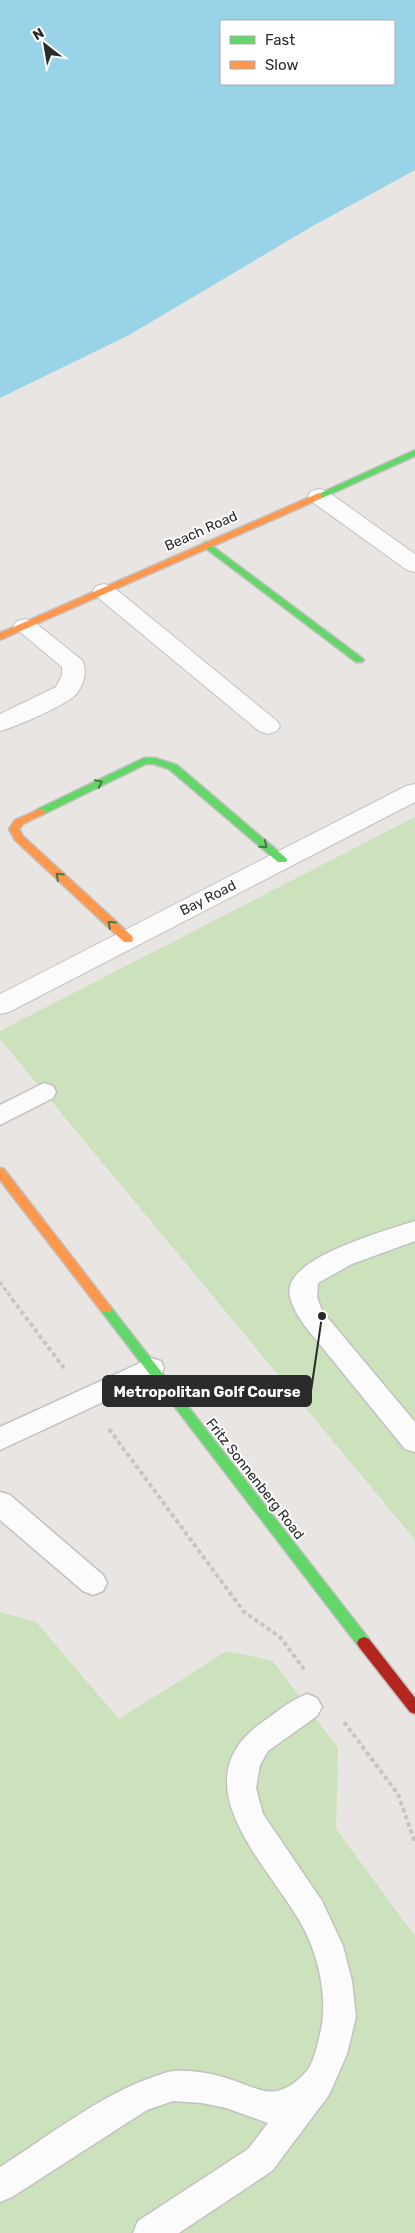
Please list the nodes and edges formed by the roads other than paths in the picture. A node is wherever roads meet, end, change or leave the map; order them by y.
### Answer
1 (415, 453) edge
2 (319, 496) junction
3 (207, 546) junction
4 (415, 565) edge
5 (104, 591) junction
6 (25, 626) junction
7 (0, 637) edge
8 (359, 660) dead end
9 (0, 723) edge
10 (268, 726) dead end
11 (415, 792) edge
12 (282, 860) junction
13 (128, 939) junction
14 (0, 1004) edge
15 (44, 1092) dead end
16 (0, 1116) edge
17 (0, 1172) edge
18 (415, 1231) edge
19 (150, 1368) junction
20 (0, 1439) edge
21 (415, 1441) edge
22 (0, 1503) edge
23 (93, 1583) dead end
24 (307, 1708) dead end
25 (415, 1708) edge
26 (317, 2084) junction
27 (0, 2186) edge
28 (150, 2233) edge

1 - 2 street, Beach Road
2 - 3 street, Beach Road
2 - 4 street
3 - 5 street, Beach Road
3 - 8 street
5 - 6 street, Beach Road
5 - 10 street
6 - 7 street, Beach Road
6 - 9 street
11 - 12 street, Bay Road
12 - 13 street, Bay Road
13 -> 12 street
13 - 14 street, Bay Road
15 - 16 lane
17 - 19 street, Fritz Sonnenberg Road
18 - 21 lane
19 - 20 lane
19 - 25 street, Fritz Sonnenberg Road
22 - 23 lane
24 - 26 lane
26 - 27 lane
26 - 28 lane

